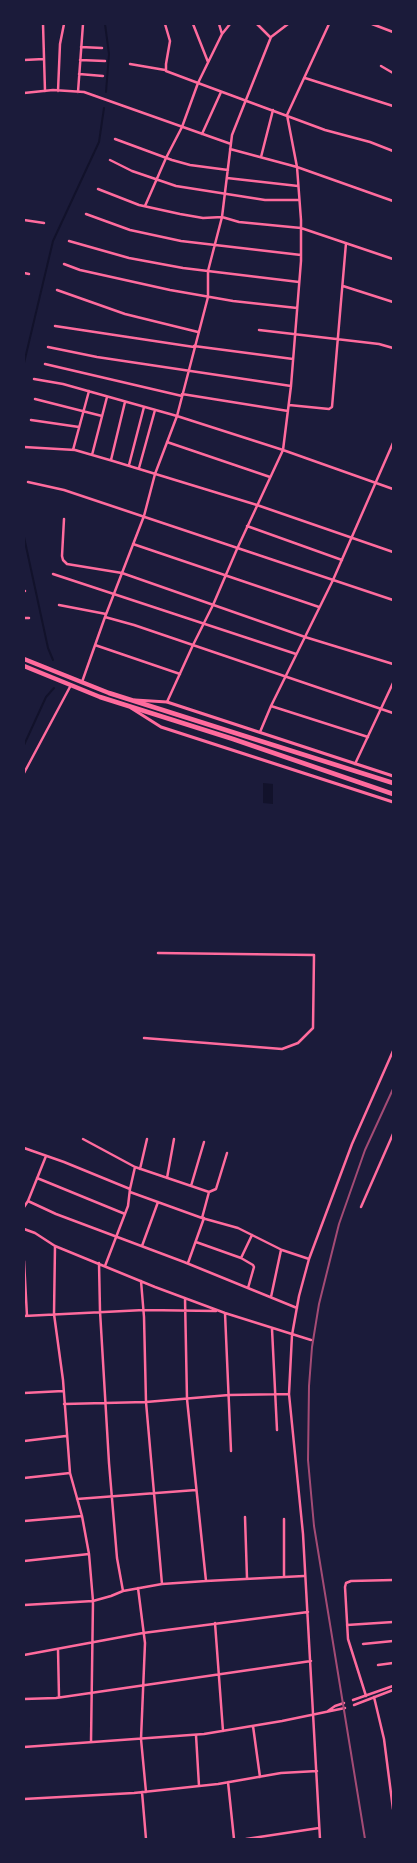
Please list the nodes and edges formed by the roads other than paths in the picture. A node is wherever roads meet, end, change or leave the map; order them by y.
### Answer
1 (43, 24) edge
2 (64, 24) edge
3 (83, 24) edge
4 (165, 24) edge
5 (193, 24) edge
6 (219, 24) edge
7 (230, 24) edge
8 (257, 24) edge
9 (288, 24) edge
10 (329, 24) edge
11 (372, 24) edge
12 (393, 32) edge
13 (222, 34) junction
14 (271, 37) junction
15 (81, 47) junction
16 (102, 48) dead end
17 (44, 59) junction
18 (24, 60) edge
19 (80, 60) junction
20 (105, 61) dead end
21 (208, 63) junction
22 (130, 64) dead end
23 (381, 66) dead end
24 (166, 70) junction
25 (393, 73) edge
26 (79, 74) junction
27 (103, 76) dead end
28 (305, 78) junction
29 (198, 84) junction
30 (45, 91) junction
31 (58, 91) junction
32 (78, 92) junction
33 (221, 92) junction
34 (24, 93) edge
35 (245, 102) junction
36 (393, 106) edge
37 (273, 110) junction
38 (287, 115) junction
39 (182, 127) junction
40 (202, 135) junction
41 (115, 139) dead end
42 (231, 144) junction
43 (230, 149) junction
44 (393, 151) edge
45 (261, 157) junction
46 (166, 158) junction
47 (110, 160) dead end
48 (296, 167) junction
49 (228, 170) junction
50 (227, 178) junction
51 (156, 180) junction
52 (298, 186) junction
53 (98, 189) dead end
54 (225, 195) junction
55 (299, 200) junction
56 (393, 201) edge
57 (145, 206) junction
58 (86, 214) dead end
59 (222, 217) junction
60 (24, 220) edge
61 (44, 224) dead end
62 (301, 228) junction
63 (69, 242) dead end
64 (346, 243) junction
65 (214, 246) junction
66 (301, 255) junction
67 (393, 260) edge
68 (64, 264) dead end
69 (208, 271) junction
70 (24, 273) edge
71 (29, 274) dead end
72 (299, 282) junction
73 (343, 286) junction
74 (57, 290) dead end
75 (208, 297) junction
76 (393, 302) edge
77 (297, 308) junction
78 (55, 326) dead end
79 (260, 330) dead end
80 (198, 332) junction
81 (296, 334) junction
82 (339, 339) junction
83 (194, 346) junction
84 (48, 347) dead end
85 (393, 348) edge
86 (293, 359) junction
87 (45, 364) dead end
88 (188, 370) junction
89 (34, 379) dead end
90 (291, 386) junction
91 (89, 392) junction
92 (182, 395) junction
93 (107, 397) junction
94 (35, 400) dead end
95 (126, 402) junction
96 (289, 404) junction
97 (144, 407) junction
98 (84, 410) junction
99 (156, 410) junction
100 (288, 411) junction
101 (102, 416) junction
102 (176, 416) junction
103 (31, 420) dead end
104 (79, 426) junction
105 (167, 442) junction
106 (393, 443) edge
107 (24, 447) edge
108 (73, 450) junction
109 (283, 450) junction
110 (388, 454) junction
111 (92, 455) junction
112 (393, 456) edge
113 (111, 460) junction
114 (129, 465) junction
115 (139, 468) junction
116 (155, 474) junction
117 (270, 478) junction
118 (28, 482) dead end
119 (376, 484) junction
120 (393, 488) edge
121 (256, 506) junction
122 (144, 516) junction
123 (64, 519) dead end
124 (247, 526) junction
125 (351, 539) junction
126 (133, 544) junction
127 (237, 549) junction
128 (393, 552) edge
129 (342, 560) junction
130 (122, 573) junction
131 (53, 574) dead end
132 (226, 576) junction
133 (332, 580) junction
134 (114, 593) junction
135 (393, 600) edge
136 (59, 605) dead end
137 (213, 606) junction
138 (319, 607) junction
139 (105, 616) junction
140 (24, 618) edge
141 (29, 618) dead end
142 (204, 624) junction
143 (305, 637) junction
144 (95, 645) junction
145 (193, 645) junction
146 (296, 654) junction
147 (25, 662) edge
148 (393, 664) edge
149 (180, 674) junction
150 (285, 678) junction
151 (82, 682) junction
152 (393, 683) edge
153 (72, 684) junction
154 (129, 699) junction
155 (167, 702) junction
156 (126, 705) junction
157 (271, 706) junction
158 (381, 709) junction
159 (393, 713) edge
160 (259, 733) junction
161 (234, 736) junction
162 (368, 737) junction
163 (355, 764) junction
164 (24, 773) edge
165 (393, 776) edge
166 (393, 783) edge
167 (393, 794) edge
168 (393, 802) edge
169 (158, 953) dead end
170 (144, 1038) dead end
171 (393, 1051) edge
172 (393, 1134) edge
173 (147, 1138) dead end
174 (83, 1139) dead end
175 (174, 1139) dead end
176 (204, 1142) dead end
177 (24, 1148) edge
178 (227, 1153) dead end
179 (46, 1156) junction
180 (135, 1167) junction
181 (140, 1169) junction
182 (37, 1178) junction
183 (166, 1178) junction
184 (191, 1186) junction
185 (130, 1191) junction
186 (209, 1192) junction
187 (28, 1201) junction
188 (158, 1202) junction
189 (24, 1207) edge
190 (361, 1207) dead end
191 (125, 1214) junction
192 (203, 1218) junction
193 (24, 1229) edge
194 (252, 1235) junction
195 (116, 1236) junction
196 (196, 1242) junction
197 (55, 1246) junction
198 (142, 1246) junction
199 (282, 1250) junction
200 (241, 1258) junction
201 (309, 1259) junction
202 (24, 1261) edge
203 (99, 1263) junction
204 (188, 1263) junction
205 (105, 1266) junction
206 (141, 1281) junction
207 (248, 1288) junction
208 (270, 1297) junction
209 (185, 1298) junction
210 (297, 1308) junction
211 (144, 1310) junction
212 (100, 1311) junction
213 (185, 1311) junction
214 (220, 1311) junction
215 (225, 1313) junction
216 (54, 1314) junction
217 (26, 1316) edge
218 (272, 1329) junction
219 (292, 1334) junction
220 (310, 1340) dead end
221 (63, 1391) junction
222 (24, 1392) edge
223 (289, 1394) junction
224 (275, 1395) junction
225 (229, 1396) junction
226 (187, 1399) junction
227 (106, 1402) junction
228 (146, 1402) junction
229 (63, 1404) junction
230 (277, 1430) dead end
231 (66, 1436) junction
232 (24, 1441) edge
233 (232, 1451) dead end
234 (70, 1473) junction
235 (24, 1478) edge
236 (196, 1490) junction
237 (154, 1493) junction
238 (112, 1496) junction
239 (77, 1499) junction
240 (82, 1516) junction
241 (245, 1517) dead end
242 (284, 1519) dead end
243 (24, 1521) edge
244 (89, 1554) junction
245 (24, 1561) edge
246 (305, 1576) junction
247 (284, 1577) junction
248 (246, 1579) junction
249 (206, 1580) junction
250 (393, 1580) edge
251 (162, 1584) junction
252 (138, 1588) junction
253 (122, 1591) junction
254 (93, 1601) junction
255 (24, 1605) edge
256 (308, 1612) junction
257 (393, 1622) edge
258 (215, 1623) junction
259 (347, 1625) junction
260 (145, 1632) junction
261 (393, 1640) edge
262 (92, 1642) junction
263 (363, 1644) dead end
264 (58, 1649) junction
265 (24, 1655) edge
266 (311, 1661) junction
267 (393, 1663) edge
268 (378, 1665) dead end
269 (219, 1673) junction
270 (144, 1685) junction
271 (393, 1686) edge
272 (393, 1690) edge
273 (91, 1692) junction
274 (366, 1696) junction
275 (374, 1697) junction
276 (59, 1698) junction
277 (24, 1699) edge
278 (353, 1700) dead end
279 (344, 1703) dead end
280 (354, 1705) dead end
281 (345, 1708) dead end
282 (327, 1712) junction
283 (313, 1715) junction
284 (254, 1726) junction
285 (223, 1731) junction
286 (196, 1735) junction
287 (141, 1738) junction
288 (91, 1742) junction
289 (24, 1747) edge
290 (317, 1771) junction
291 (260, 1777) junction
292 (228, 1782) junction
293 (199, 1786) junction
294 (144, 1792) junction
295 (24, 1799) edge
296 (393, 1809) edge
297 (319, 1828) junction
298 (146, 1839) edge
299 (234, 1839) edge
300 (246, 1839) edge
301 (320, 1839) edge

1 - 17 street
2 - 31 street
3 - 15 street
4 - 24 street
5 - 21 street
6 - 13 street
7 - 13 street
8 - 14 street
9 - 14 street
10 - 28 street
11 - 12 street
13 - 21 street
14 - 35 street
15 - 16 street
15 - 19 street
17 - 18 street
17 - 30 street
19 - 20 street
19 - 26 street
21 - 29 street
22 - 24 street
23 - 25 street
24 - 29 street
26 - 27 street
26 - 32 street
28 - 36 street
28 - 38 street
29 - 33 street
29 - 39 street
30 - 31 street
30 - 34 street
31 - 32 street
32 - 39 street
33 - 35 street
33 - 40 street
35 - 37 street
35 - 42 street
37 - 38 street
37 - 45 street
38 - 44 street
38 - 48 street
39 - 40 street
39 - 46 street
40 - 42 street
41 - 46 street
42 - 43 street
43 - 45 street
43 - 49 street
45 - 48 street
46 - 49 street
46 - 51 street
47 - 51 street
48 - 52 street
48 - 56 street
49 - 50 street
50 - 52 street
50 - 54 street
51 - 54 street
51 - 57 street
52 - 55 street
53 - 57 street
54 - 55 street
54 - 59 street
55 - 62 street
57 - 59 street
58 - 65 street
59 - 62 street
59 - 65 street
60 - 61 street
62 - 64 street
62 - 66 street
63 - 69 street
64 - 67 street
64 - 73 street
65 - 66 street
65 - 69 street
66 - 72 street
68 - 75 street
69 - 72 street
69 - 75 street
70 - 71 street
72 - 77 street
73 - 76 street
73 - 82 street
74 - 80 street
75 - 77 street
75 - 80 street
77 - 81 street
78 - 83 street
79 - 81 street
80 - 83 street
81 - 82 street
81 - 86 street
82 - 85 street
82 - 96 street
83 - 86 street
83 - 88 street
84 - 88 street
86 - 90 street
87 - 92 street
88 - 90 street
88 - 92 street
89 - 91 street
90 - 96 street
91 - 93 street
91 - 98 street
92 - 100 street
92 - 102 street
93 - 95 street
93 - 101 street
94 - 98 street
95 - 97 street
95 - 113 street
96 - 100 street
97 - 99 street
97 - 114 street
98 - 101 street
98 - 104 street
99 - 102 street
99 - 115 street
100 - 109 street
101 - 111 street
102 - 105 street
102 - 109 street
103 - 104 street
104 - 108 street
105 - 116 street
105 - 117 street
106 - 110 street
107 - 108 street
108 - 111 street
109 - 117 street
109 - 119 street
110 - 112 street
110 - 119 street
111 - 113 street
113 - 114 street
114 - 115 street
115 - 116 street
116 - 121 street
116 - 122 street
117 - 121 street
118 - 122 street
119 - 120 street
119 - 125 street
121 - 124 street
121 - 125 street
122 - 126 street
122 - 127 street
123 - 130 street
124 - 127 street
124 - 129 street
125 - 128 street
125 - 129 street
126 - 130 street
126 - 132 street
127 - 132 street
127 - 133 street
129 - 133 street
130 - 134 street
130 - 137 street
131 - 134 street
132 - 137 street
132 - 138 street
133 - 135 street
133 - 138 street
134 - 139 street
134 - 142 street
136 - 139 street
137 - 142 street
137 - 143 street
138 - 143 street
139 - 144 street
139 - 145 street
140 - 141 street
142 - 145 street
142 - 146 street
143 - 146 street
143 - 148 street
144 - 149 street
144 - 151 street
145 - 149 street
145 - 150 street
146 - 150 street
147 - 151 highway
147 - 153 highway
149 - 155 street
150 - 157 street
150 - 158 street
151 - 154 highway
152 - 158 street
153 - 156 highway
153 - 164 street
154 - 155 street
154 - 161 highway
155 - 160 street
156 - 161 highway
156 - 168 street
157 - 160 street
157 - 162 street
158 - 159 street
158 - 162 street
160 - 163 street
161 - 166 highway
161 - 167 highway
162 - 163 street
163 - 165 street
169 - 170 street
171 - 201 street
172 - 190 street
173 - 181 street
174 - 180 street
175 - 183 street
176 - 184 street
177 - 179 street
178 - 186 street
179 - 182 street
179 - 185 street
180 - 181 street
180 - 185 street
181 - 183 street
182 - 187 street
182 - 191 street
183 - 184 street
184 - 186 street
185 - 188 street
185 - 191 street
186 - 192 street
187 - 189 street
187 - 195 street
188 - 192 street
188 - 198 street
191 - 195 street
192 - 194 street
192 - 196 street
193 - 197 street
194 - 199 street
194 - 200 street
195 - 198 street
195 - 205 street
196 - 200 street
196 - 204 street
197 - 203 street
197 - 216 street
198 - 204 street
199 - 201 street
199 - 208 street
200 - 207 street
201 - 210 street
202 - 217 street
203 - 205 street
203 - 212 street
204 - 207 street
205 - 206 street
206 - 209 street
206 - 211 street
207 - 208 street
208 - 210 street
209 - 213 street
209 - 214 street
210 - 219 street
211 - 212 street
211 - 213 street
211 - 228 street
212 - 216 street
212 - 227 street
213 - 214 street
213 - 226 street
214 - 215 street
215 - 218 street
215 - 225 street
216 - 217 street
216 - 221 street
218 - 219 street
218 - 224 street
219 - 220 street
219 - 223 street
221 - 222 street
221 - 229 street
223 - 224 street
223 - 246 street
224 - 225 street
224 - 230 street
225 - 226 street
225 - 233 street
226 - 228 street
226 - 236 street
227 - 228 street
227 - 229 street
227 - 238 street
228 - 237 street
229 - 231 street
231 - 232 street
231 - 234 street
234 - 235 street
234 - 239 street
236 - 237 street
236 - 249 street
237 - 238 street
237 - 251 street
238 - 239 street
238 - 253 street
239 - 240 street
240 - 243 street
240 - 244 street
241 - 248 street
242 - 247 street
244 - 245 street
244 - 254 street
246 - 247 street
246 - 256 street
247 - 248 street
248 - 249 street
249 - 251 street
250 - 259 street
251 - 252 street
252 - 253 street
252 - 260 street
253 - 254 street
254 - 255 street
254 - 262 street
256 - 258 street
256 - 266 street
257 - 259 street
258 - 260 street
258 - 269 street
259 - 274 street
260 - 262 street
260 - 270 street
261 - 263 street
262 - 264 street
262 - 273 street
264 - 265 street
264 - 276 street
266 - 269 street
266 - 283 street
267 - 268 street
269 - 270 street
269 - 285 street
270 - 273 street
270 - 287 street
271 - 274 street
272 - 275 street
273 - 276 street
273 - 288 street
274 - 278 street
275 - 280 street
275 - 296 street
276 - 277 street
279 - 282 street
281 - 282 street
282 - 283 street
283 - 284 street
283 - 290 street
284 - 285 street
284 - 291 street
285 - 286 street
286 - 287 street
286 - 293 street
287 - 288 street
287 - 294 street
288 - 289 street
290 - 291 street
290 - 297 street
291 - 292 street
292 - 293 street
292 - 299 street
293 - 294 street
294 - 295 street
294 - 298 street
297 - 300 street
297 - 301 street

